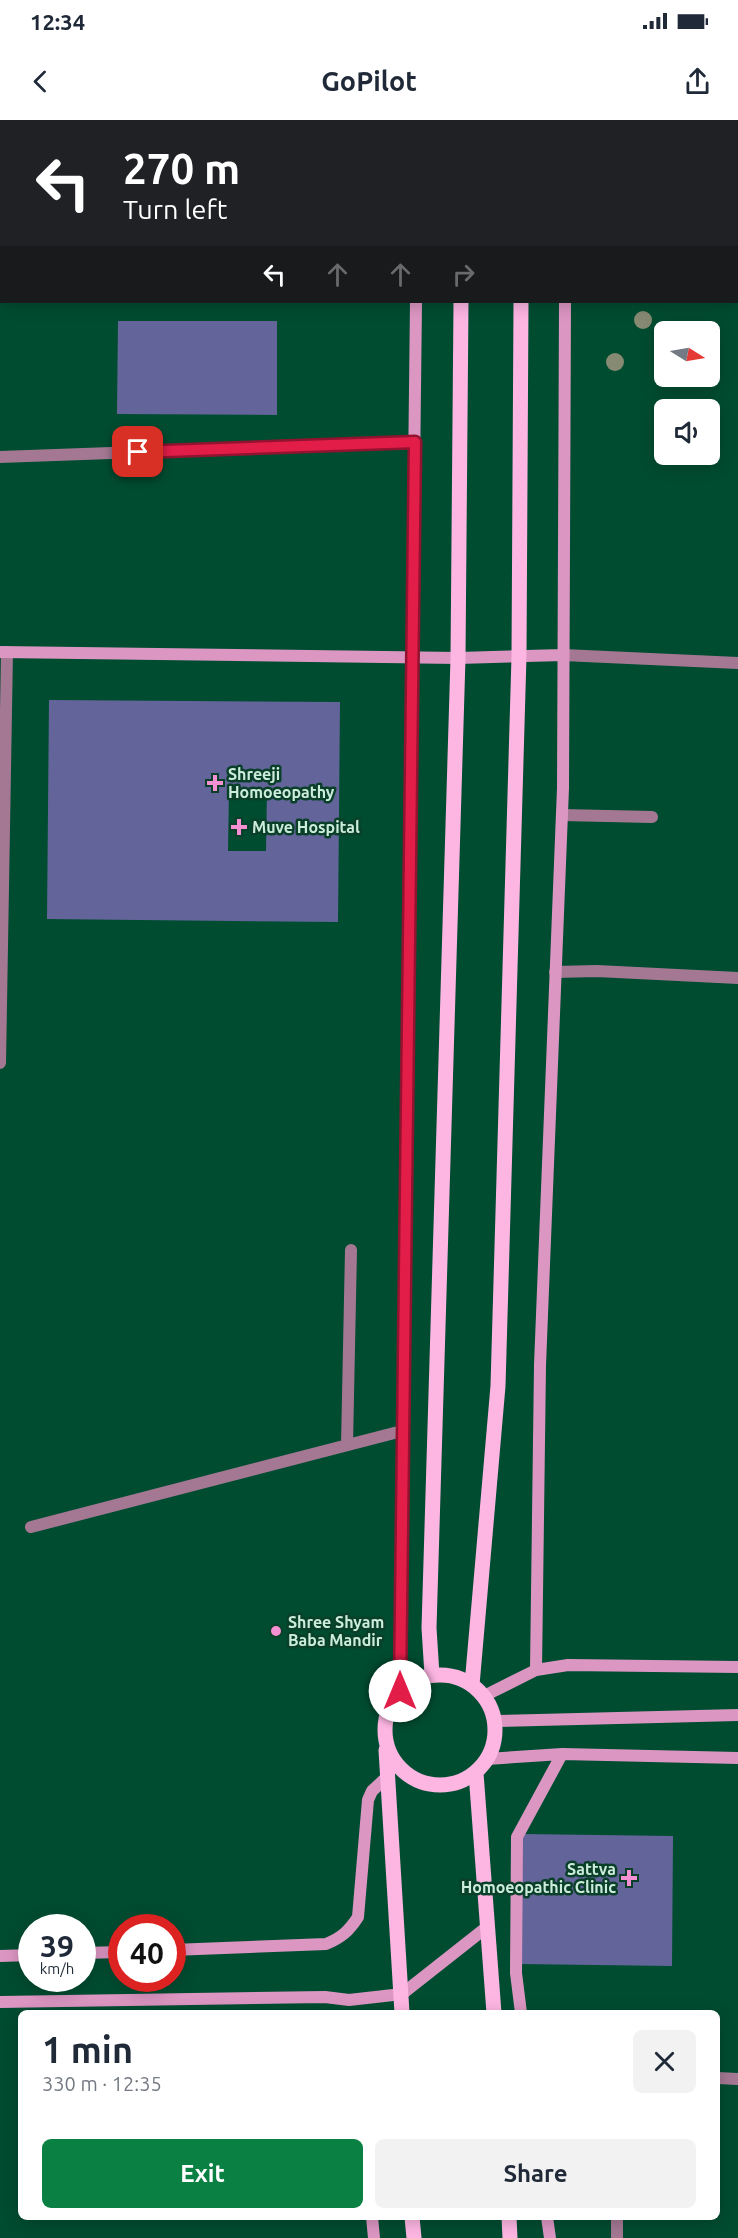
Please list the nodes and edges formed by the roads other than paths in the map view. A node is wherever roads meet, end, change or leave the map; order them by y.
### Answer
1 (416, 303) edge
2 (461, 303) edge
3 (521, 303) edge
4 (565, 303) edge
5 (415, 442) junction
6 (0, 457) edge
7 (3, 652) edge
8 (563, 655) junction
9 (519, 656) junction
10 (412, 657) junction
11 (458, 658) junction
12 (738, 663) edge
13 (561, 815) junction
14 (652, 817) dead end
15 (555, 972) junction
16 (738, 978) edge
17 (0, 1063) edge
18 (351, 1250) dead end
19 (402, 1431) junction
20 (347, 1445) junction
21 (31, 1527) dead end
22 (738, 1667) edge
23 (536, 1670) junction
24 (432, 1675) junction
25 (472, 1685) junction
26 (400, 1691) junction
27 (484, 1696) junction
28 (738, 1714) edge
29 (495, 1721) junction
30 (386, 1741) junction
31 (562, 1754) junction
32 (738, 1758) edge
33 (487, 1759) junction
34 (476, 1773) junction
35 (388, 1776) junction
36 (487, 1927) junction
37 (186, 1949) edge
38 (18, 1955) edge
39 (0, 1956) edge
40 (402, 1994) junction
41 (349, 2000) junction
42 (0, 2002) edge
43 (350, 2010) edge
44 (402, 2010) edge
45 (494, 2010) edge
46 (521, 2010) edge
47 (720, 2078) edge
48 (738, 2079) edge
49 (372, 2220) edge
50 (412, 2220) edge
51 (509, 2220) edge
52 (547, 2220) edge
53 (617, 2220) edge
54 (374, 2238) edge
55 (414, 2238) edge
56 (510, 2238) edge
57 (550, 2238) edge
58 (617, 2238) edge

1 - 5 street
2 - 11 main road
3 - 9 main road
4 - 8 street
5 - 6 street
5 - 10 street
7 - 10 street
7 - 17 street
8 - 9 street
8 - 12 street
8 - 13 street
9 - 11 street
9 - 25 main road
10 - 11 street
10 - 19 street
11 - 24 main road
13 - 14 street
13 - 15 street
15 - 16 street
15 - 23 street
18 - 20 street
19 - 20 street
19 - 26 street
20 - 21 street
22 - 23 street
23 - 27 street
24 - 25 main road
24 - 26 main road
25 - 27 main road
26 - 30 main road
27 - 29 main road
28 - 29 street
29 - 33 main road
30 - 34 main road
30 - 35 main road
31 - 32 street
31 - 33 street
31 - 46 street
33 - 34 main road
34 - 36 main road
35 - 37 street
35 - 40 main road
36 - 40 street
36 - 45 main road
38 - 39 street
40 - 41 street
40 - 44 main road
41 - 42 street
41 - 43 street
47 - 48 street
49 - 54 street
50 - 55 main road
51 - 56 main road
52 - 57 street
53 - 58 street

